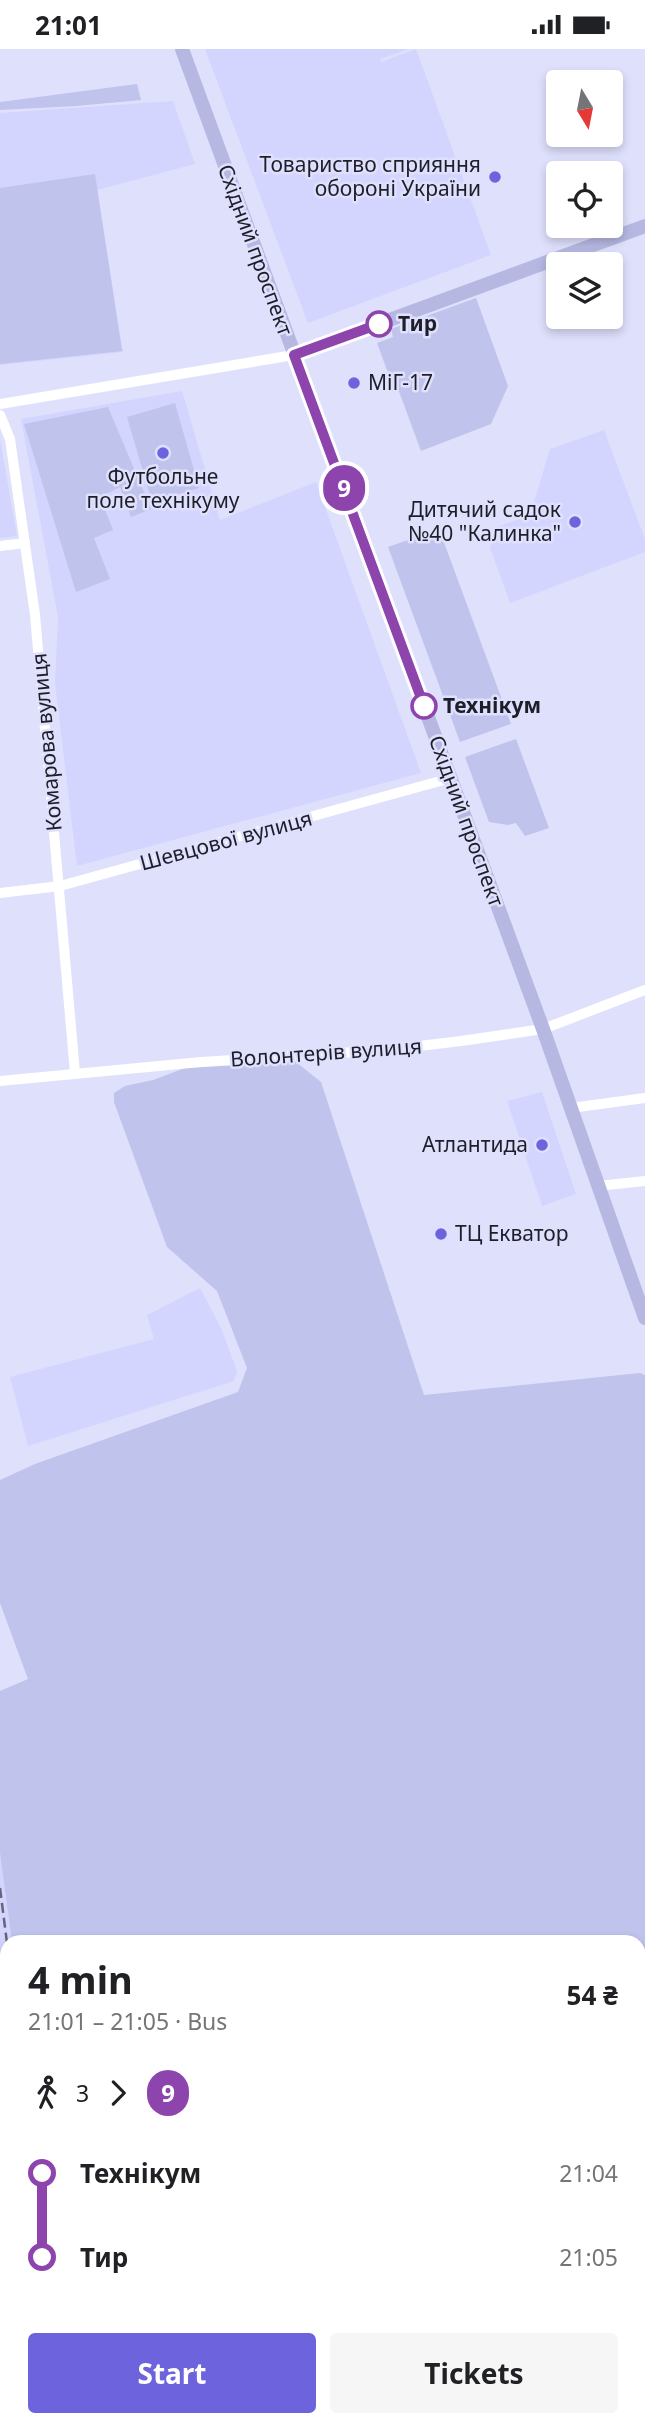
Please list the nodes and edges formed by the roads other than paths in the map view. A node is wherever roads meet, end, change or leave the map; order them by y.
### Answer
1 (182, 49) edge
2 (645, 226) edge
3 (294, 355) junction
4 (0, 404) edge
5 (0, 415) edge
6 (25, 543) junction
7 (0, 546) edge
8 (451, 778) junction
9 (60, 886) junction
10 (0, 893) edge
11 (645, 991) edge
12 (543, 1029) junction
13 (75, 1073) junction
14 (0, 1081) edge
15 (645, 1098) edge
16 (571, 1108) junction
17 (645, 1181) edge
18 (598, 1186) junction
19 (645, 1318) edge

1 - 3 main road, Східний проспект
2 - 3 main road
3 - 4 street
3 - 8 main road, Східний проспект
5 - 6 street, Комарова вулиця
6 - 7 street
6 - 9 street, Комарова вулиця
8 - 9 street, Шевцової вулиця
8 - 12 main road, Східний проспект
9 - 10 street, Шевцової вулиця
9 - 13 street, Комарова вулиця
11 - 12 street, Волонтерів вулиця
12 - 13 street, Волонтерів вулиця
12 - 16 main road, Східний проспект
13 - 14 street, Волонтерів вулиця
15 - 16 street
16 - 18 main road, Східний проспект
17 - 18 street
18 - 19 main road, Східний проспект

